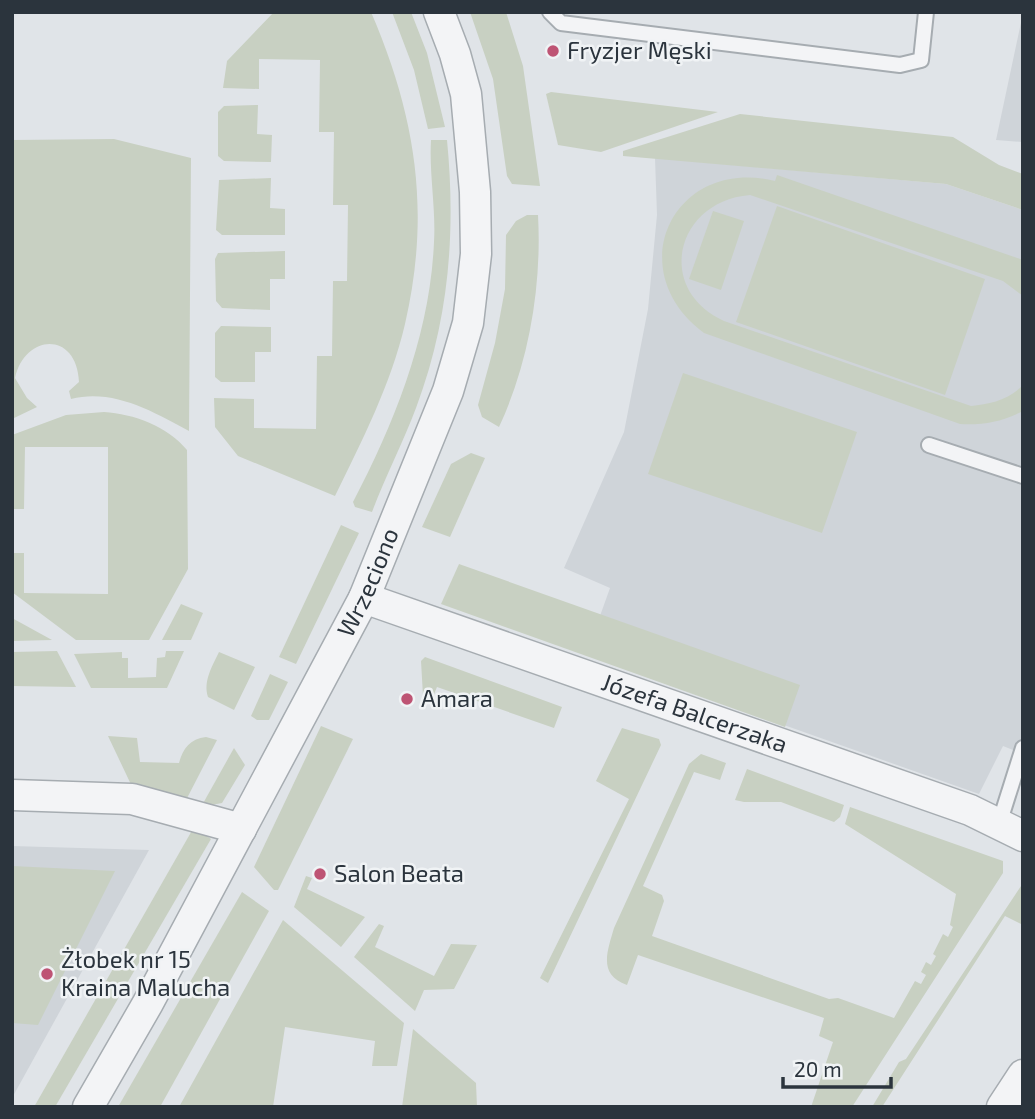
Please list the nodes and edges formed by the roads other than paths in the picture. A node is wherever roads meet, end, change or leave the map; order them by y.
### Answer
1 (439, 12) edge
2 (550, 12) edge
3 (926, 12) edge
4 (929, 445) dead end
5 (1023, 476) edge
6 (364, 598) junction
7 (1023, 748) edge
8 (12, 795) edge
9 (241, 829) junction
10 (1011, 830) edge
11 (1023, 1075) edge
12 (88, 1107) edge
13 (1002, 1107) edge

1 - 6 street, Wrzeciono
2 - 3 lane
4 - 5 lane
6 - 9 street, Wrzeciono
6 - 10 street, Józefa Balcerzaka
7 - 10 lane
8 - 9 street
9 - 12 street, Wrzeciono
11 - 13 street

